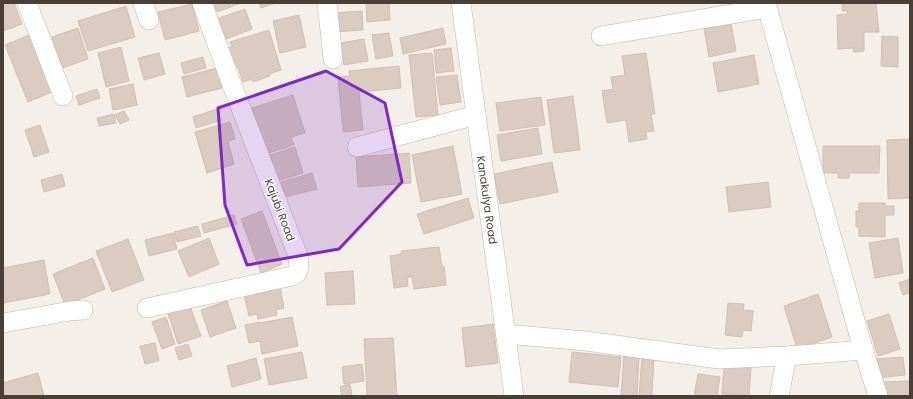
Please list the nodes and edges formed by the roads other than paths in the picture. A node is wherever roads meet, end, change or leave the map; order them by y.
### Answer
1 (27, 3) edge
2 (202, 3) edge
3 (327, 3) edge
4 (461, 3) edge
5 (767, 6) edge
6 (601, 36) dead end
7 (333, 59) dead end
8 (63, 96) dead end
9 (476, 115) junction
10 (357, 147) dead end
11 (148, 308) dead end
12 (83, 310) dead end
13 (3, 323) edge
14 (506, 334) junction
15 (864, 350) junction
16 (787, 356) junction
17 (514, 396) edge
18 (779, 396) edge
19 (878, 396) edge

1 - 8 street
2 - 11 street, Kajubi Road
3 - 7 street
4 - 9 street, Kanakulya Road
5 - 6 street
5 - 15 street
9 - 10 street
9 - 14 street, Kanakulya Road
12 - 13 street
14 - 16 street
14 - 17 street, Kanakulya Road
15 - 16 street
15 - 19 street
16 - 18 street

